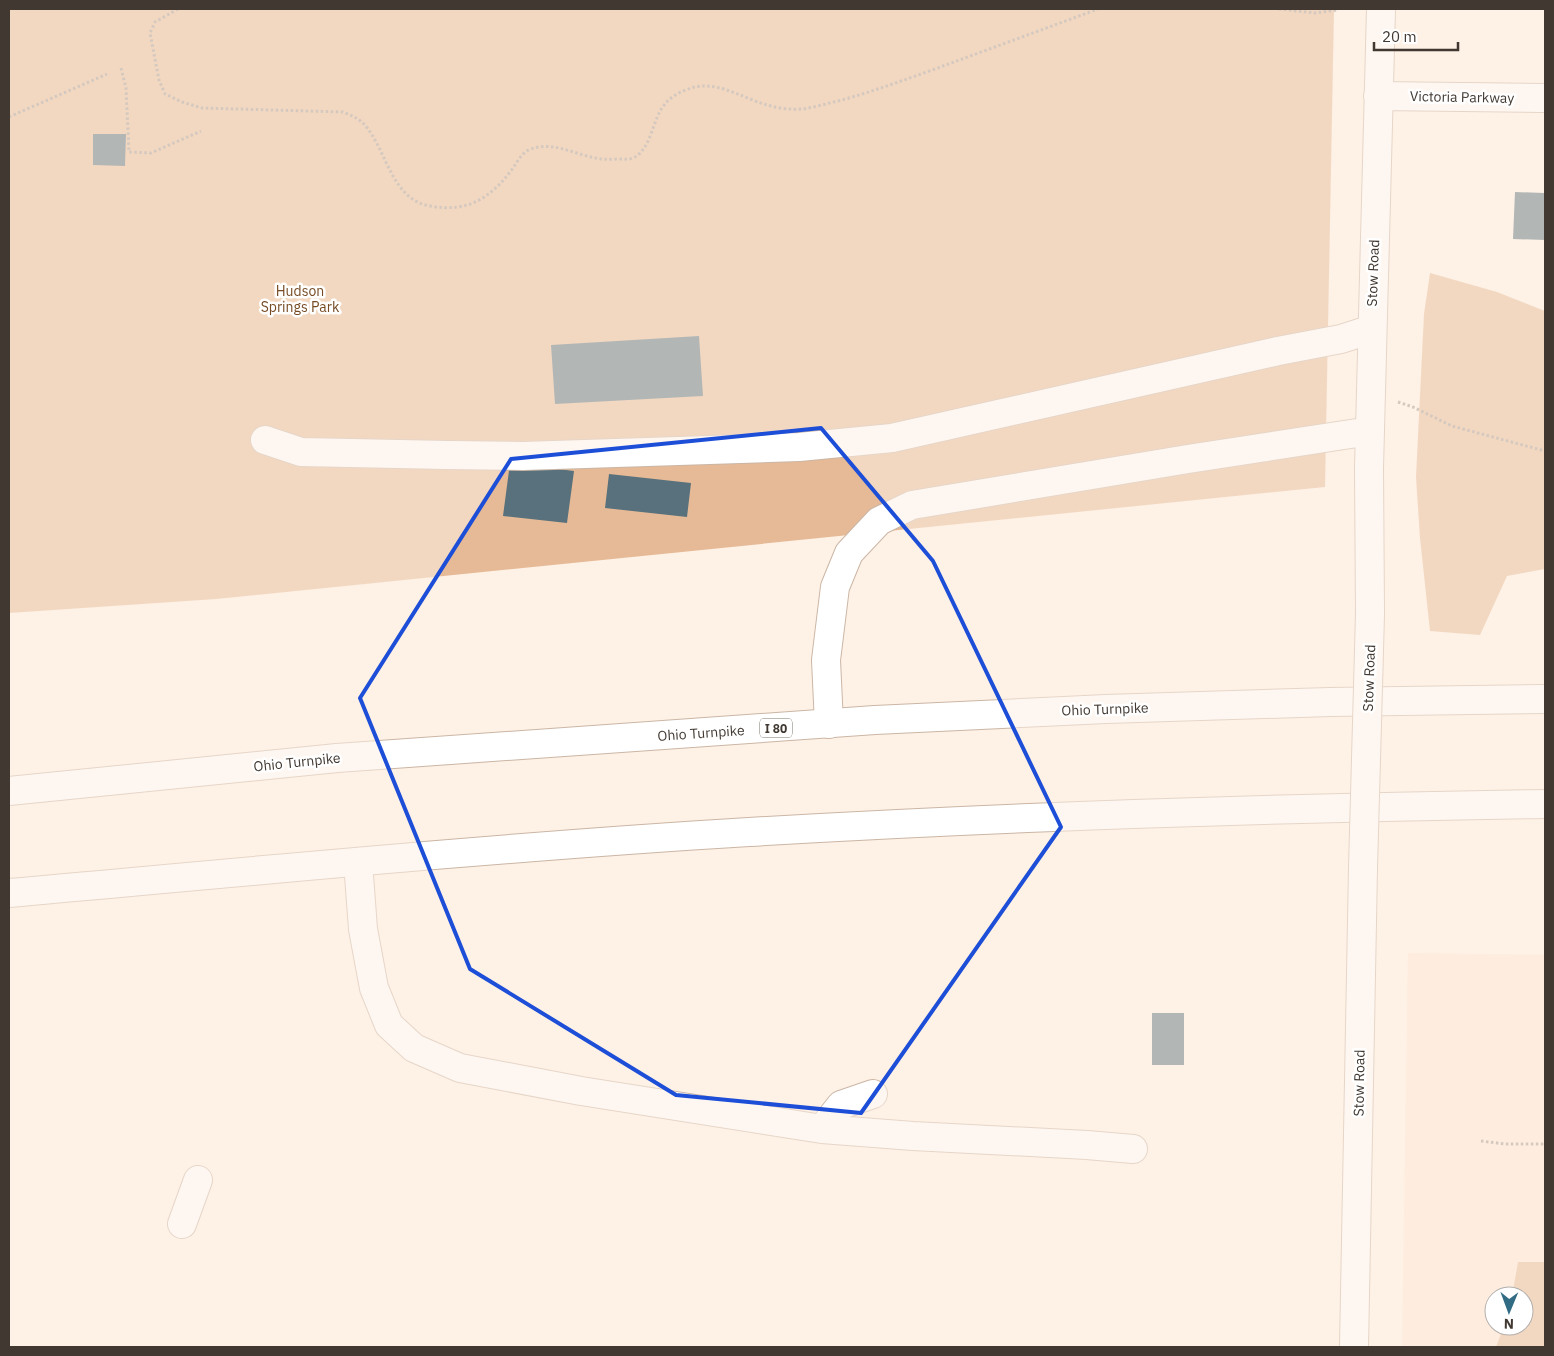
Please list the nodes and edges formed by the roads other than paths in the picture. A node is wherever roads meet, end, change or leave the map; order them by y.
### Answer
1 (1381, 9) edge
2 (1378, 96) junction
3 (1545, 98) edge
4 (1372, 329) junction
5 (1370, 431) junction
6 (265, 440) dead end
7 (1545, 700) edge
8 (829, 724) junction
9 (9, 791) edge
10 (1545, 804) edge
11 (358, 862) junction
12 (9, 892) edge
13 (873, 1094) dead end
14 (822, 1129) junction
15 (1133, 1149) dead end
16 (198, 1180) dead end
17 (182, 1224) dead end
18 (1354, 1347) edge

1 - 2 main road, Stow Road
2 - 3 main road, Victoria Parkway
2 - 4 main road, Stow Road
4 - 5 main road, Stow Road
4 - 6 main road
5 - 8 main road
5 - 18 main road, Stow Road, bridge
7 - 8 main road, Ohio Turnpike / I 80
8 - 9 main road, Ohio Turnpike / I 80
10 - 11 main road
11 - 12 main road
11 - 14 main road
13 - 14 main road
14 - 15 main road
16 - 17 main road

